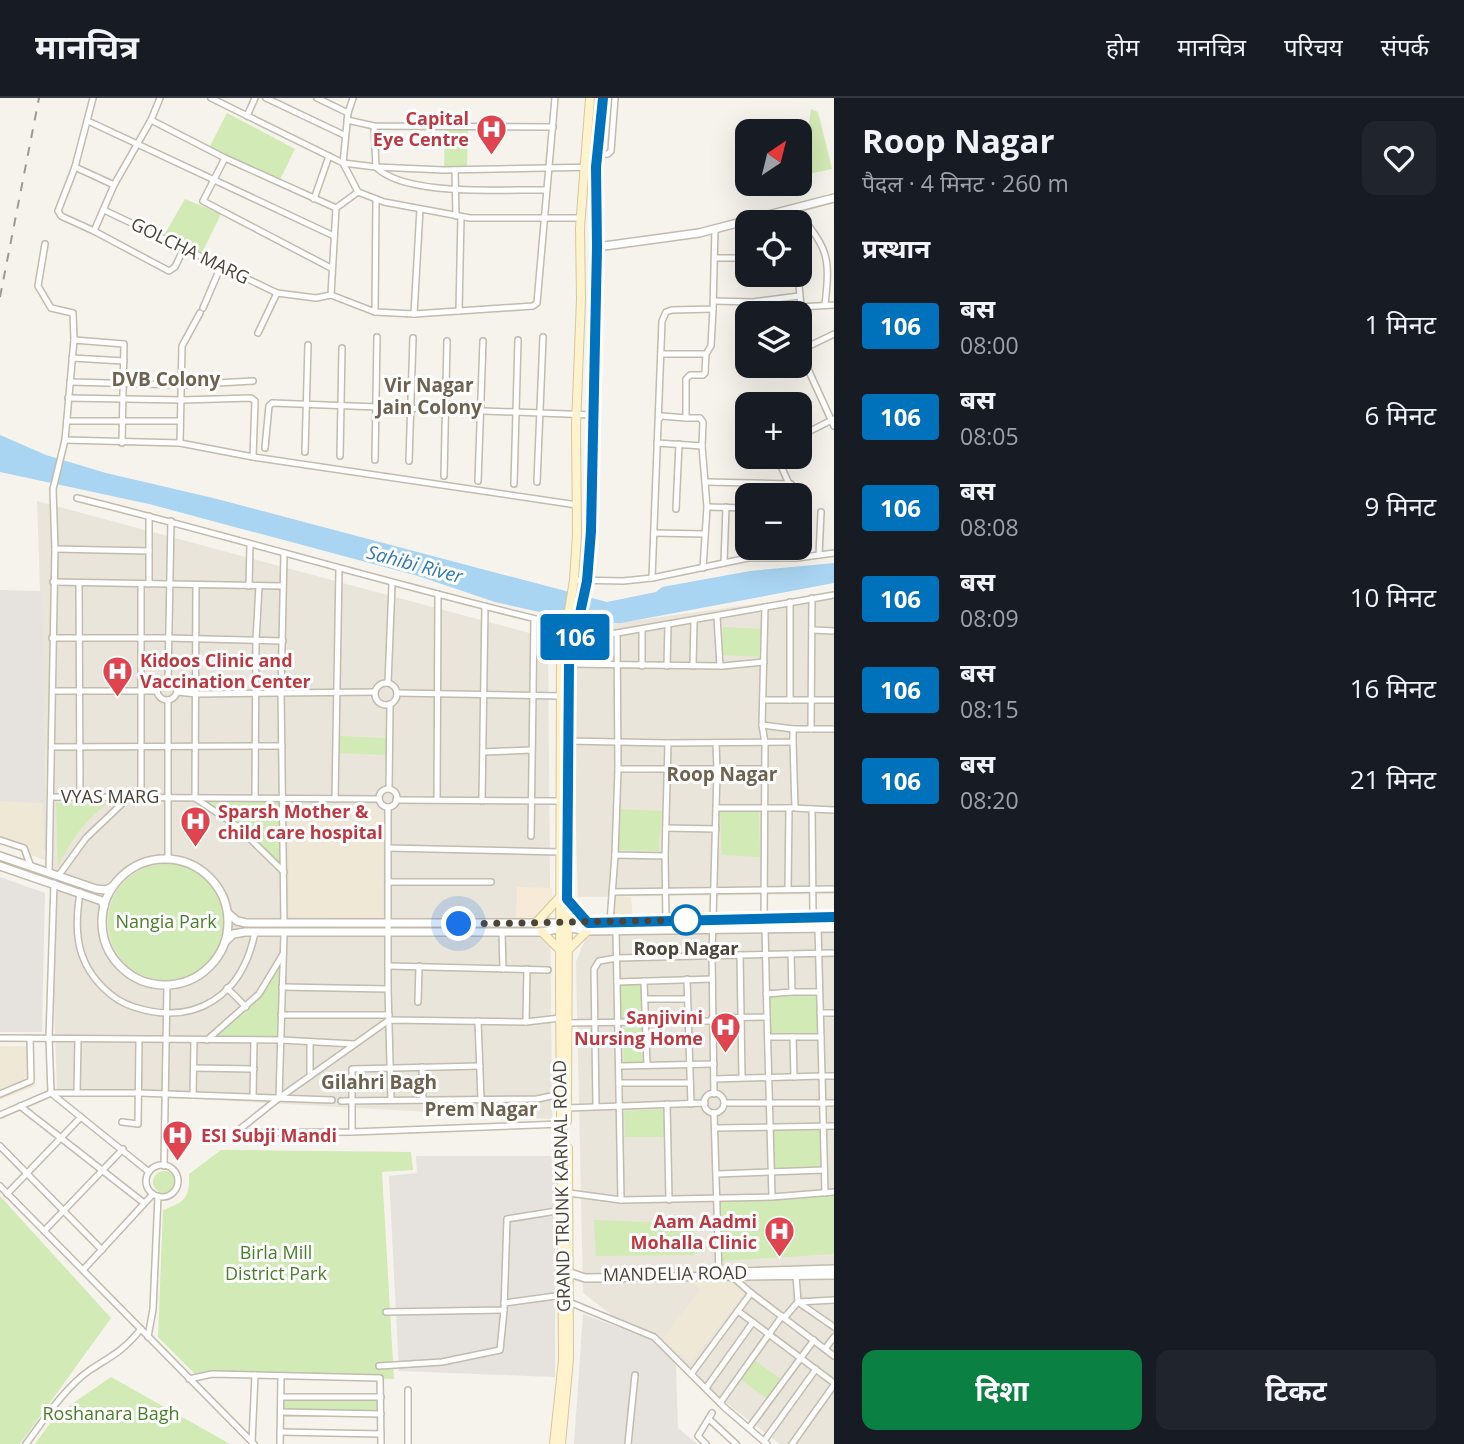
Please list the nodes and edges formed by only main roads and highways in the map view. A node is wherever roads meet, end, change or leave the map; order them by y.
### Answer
1 (590, 98) edge
2 (603, 98) edge
3 (592, 479) dead end
4 (592, 489) dead end
5 (563, 898) junction
6 (536, 923) road end
7 (542, 932) road end
8 (564, 950) junction
9 (564, 1021) junction
10 (567, 1273) junction
11 (566, 1299) junction
12 (554, 1444) edge
13 (562, 1444) edge

1 - 5 main road
2 - 3 main road
4 - 5 main road
5 - 6 main road
5 - 8 main road, GRAND TRUNK KARNAL ROAD
5 - 8 main road
7 - 8 main road
8 - 9 main road, GRAND TRUNK KARNAL ROAD
9 - 10 main road, GRAND TRUNK KARNAL ROAD
9 - 10 main road, GRAND TRUNK KARNAL ROAD
10 - 11 main road, GRAND TRUNK KARNAL ROAD
11 - 12 main road, GRAND TRUNK KARNAL ROAD
11 - 13 main road, GRAND TRUNK KARNAL ROAD

